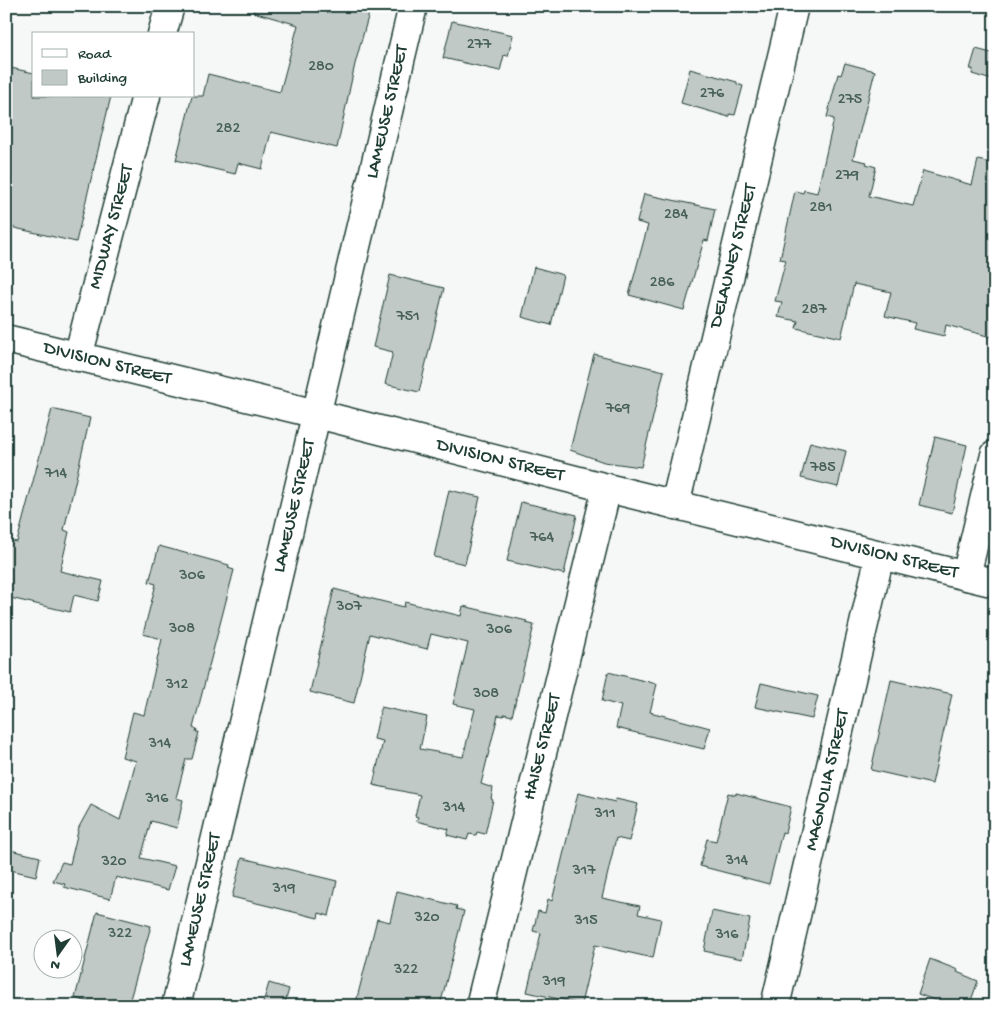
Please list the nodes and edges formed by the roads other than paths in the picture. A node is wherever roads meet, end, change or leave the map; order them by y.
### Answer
1 (170, 6) edge
2 (413, 6) edge
3 (794, 6) edge
4 (163, 32) edge
5 (145, 98) edge
6 (6, 339) edge
7 (78, 357) junction
8 (317, 414) junction
9 (995, 455) edge
10 (607, 488) junction
11 (674, 505) junction
12 (880, 555) junction
13 (966, 576) junction
14 (995, 583) edge
15 (176, 1006) edge
16 (480, 1006) edge
17 (775, 1006) edge

1 - 4 street
2 - 8 street, LAMEUSE STREET
3 - 11 street, DELAUNEY STREET
5 - 7 street, MIDWAY STREET
6 - 7 street, DIVISION STREET
7 - 8 street, DIVISION STREET
8 - 10 street, DIVISION STREET
8 - 15 street, LAMEUSE STREET
9 - 13 street
10 - 11 street, DIVISION STREET
10 - 16 street, HAISE STREET
11 - 12 street, DIVISION STREET
12 - 13 street, DIVISION STREET
12 - 17 street, MAGNOLIA STREET
13 - 14 street, DIVISION STREET

